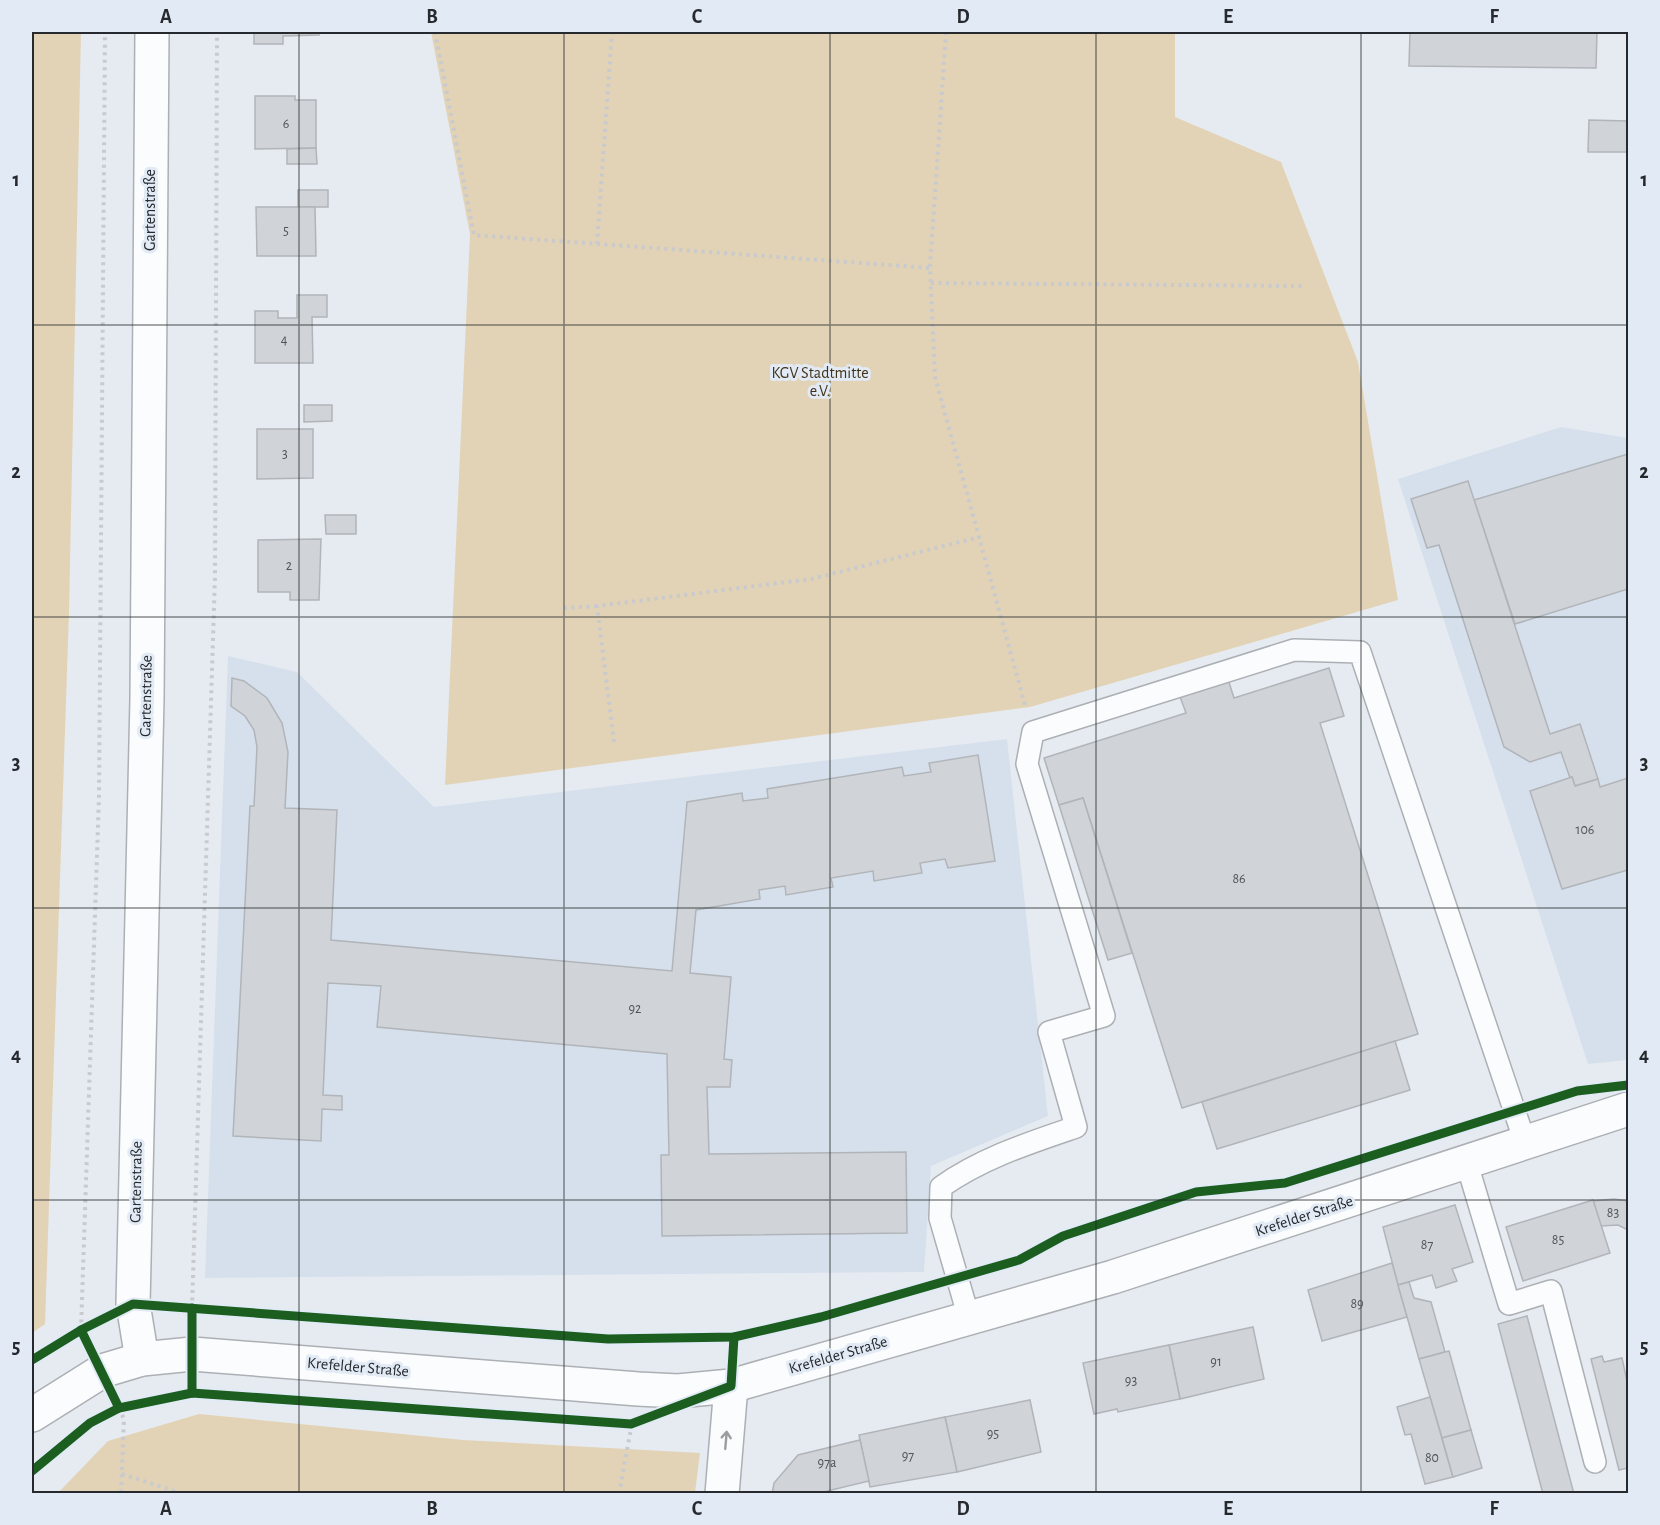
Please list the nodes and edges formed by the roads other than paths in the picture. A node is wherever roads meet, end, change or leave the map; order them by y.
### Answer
1 (152, 32) edge
2 (1629, 1109) edge
3 (1526, 1145) junction
4 (1467, 1164) junction
5 (969, 1318) junction
6 (142, 1359) junction
7 (731, 1386) junction
8 (32, 1415) edge
9 (1594, 1462) dead end
10 (722, 1494) edge

1 - 6 street, Gartenstraße
2 - 3 street, Krefelder Straße
3 - 4 street, Krefelder Straße
3 - 5 lane
4 - 5 street, Krefelder Straße
4 - 9 lane
5 - 7 street, Krefelder Straße
6 - 7 street, Krefelder Straße
6 - 8 street, Krefelder Straße
10 -> 7 street

